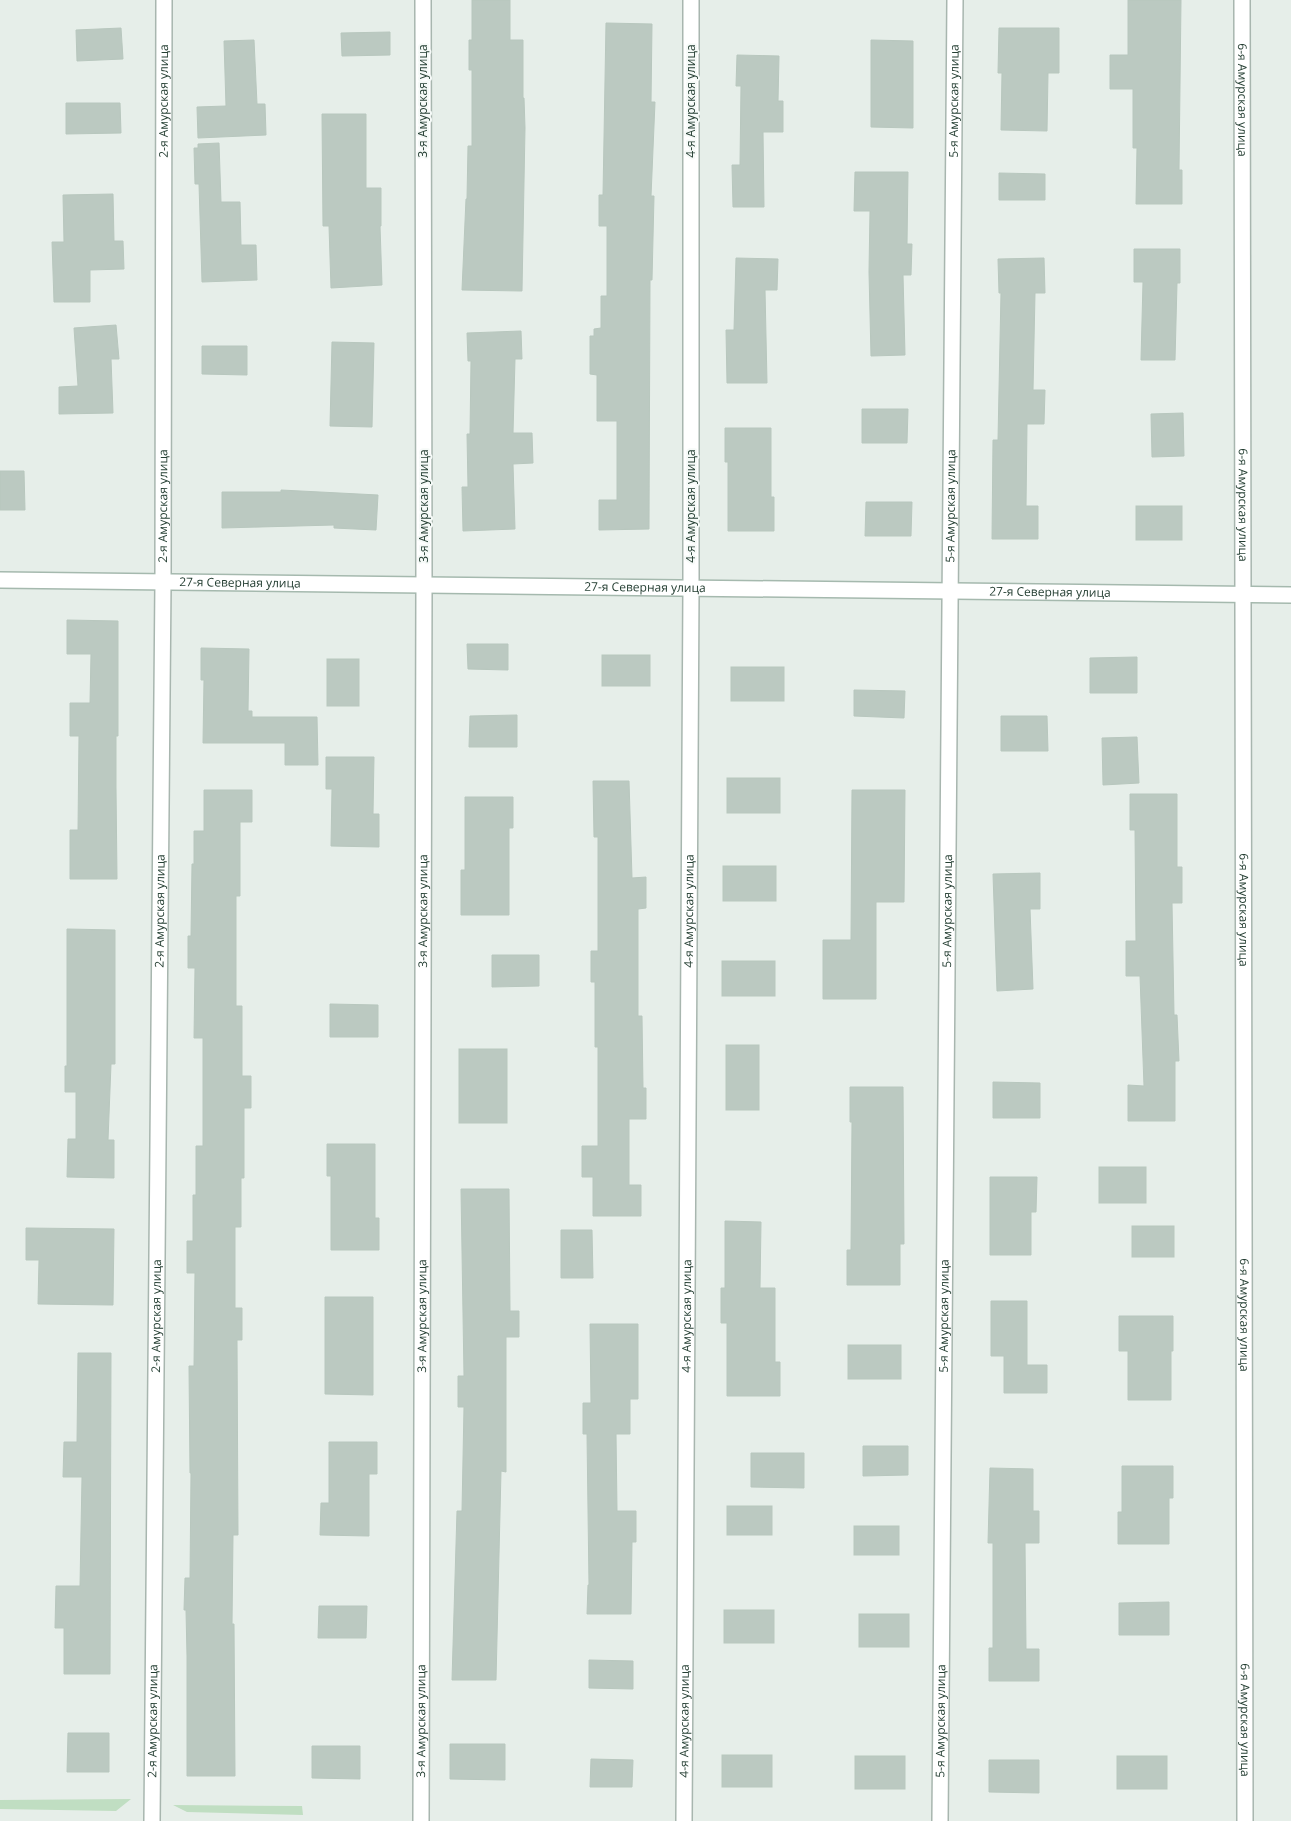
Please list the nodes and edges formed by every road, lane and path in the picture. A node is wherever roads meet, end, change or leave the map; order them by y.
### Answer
1 (164, 0) edge
2 (423, 0) edge
3 (691, 0) edge
4 (955, 0) edge
5 (1242, 0) edge
6 (0, 580) edge
7 (163, 582) junction
8 (424, 585) junction
9 (691, 588) junction
10 (951, 591) junction
11 (1243, 595) junction
12 (1291, 595) edge
13 (152, 1821) edge
14 (421, 1821) edge
15 (684, 1821) edge
16 (940, 1821) edge
17 (1245, 1821) edge

1 - 7 street, 2-я Амурская улица
2 - 8 street, 3-я Амурская улица
3 - 9 street, 4-я Амурская улица
4 - 10 street, 5-я Амурская улица
5 - 11 street, 6-я Амурская улица
6 - 7 street, 27-я Северная улица
7 - 8 street, 27-я Северная улица
7 - 13 street, 2-я Амурская улица
8 - 9 street, 27-я Северная улица
8 - 14 street, 3-я Амурская улица
9 - 10 street, 27-я Северная улица
9 - 15 street, 4-я Амурская улица
10 - 11 street, 27-я Северная улица
10 - 16 street, 5-я Амурская улица
11 - 12 street, 27-я Северная улица
11 - 17 street, 6-я Амурская улица

